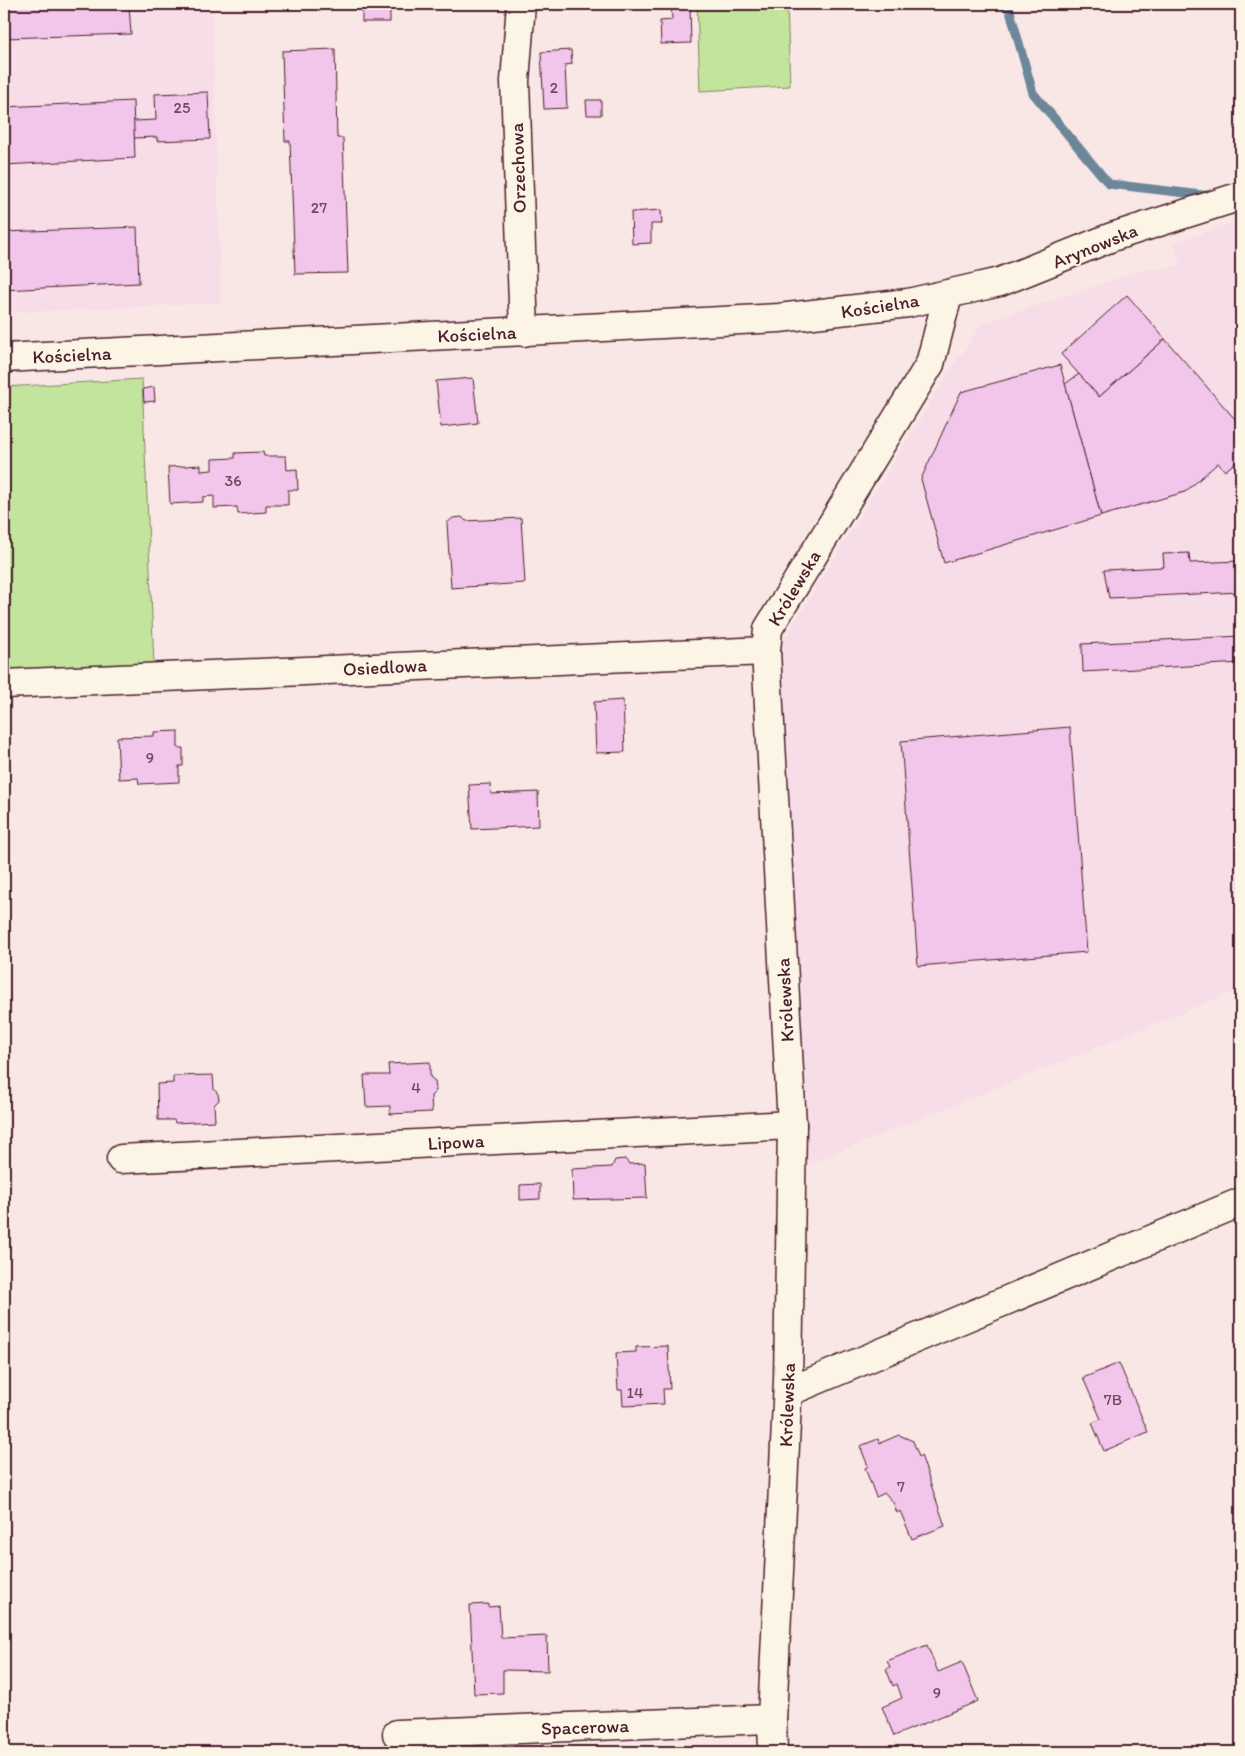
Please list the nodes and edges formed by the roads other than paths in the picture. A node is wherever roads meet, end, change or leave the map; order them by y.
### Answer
1 (521, 4) edge
2 (1241, 196) edge
3 (948, 295) junction
4 (524, 332) junction
5 (4, 358) edge
6 (766, 651) junction
7 (4, 684) edge
8 (792, 1124) junction
9 (120, 1159) dead end
10 (1241, 1202) edge
11 (788, 1392) junction
12 (772, 1719) junction
13 (397, 1734) dead end
14 (773, 1752) edge

1 - 4 street, Orzechowa
2 - 3 street, Arynowska
3 - 4 street, Kościelna
3 - 6 street, Królewska
4 - 5 street, Kościelna
6 - 7 street, Osiedlowa
6 - 8 street, Królewska
8 - 9 street, Lipowa
8 - 11 street, Królewska
10 - 11 street
11 - 12 street, Królewska
12 - 13 street, Spacerowa
12 - 14 street, Królewska

